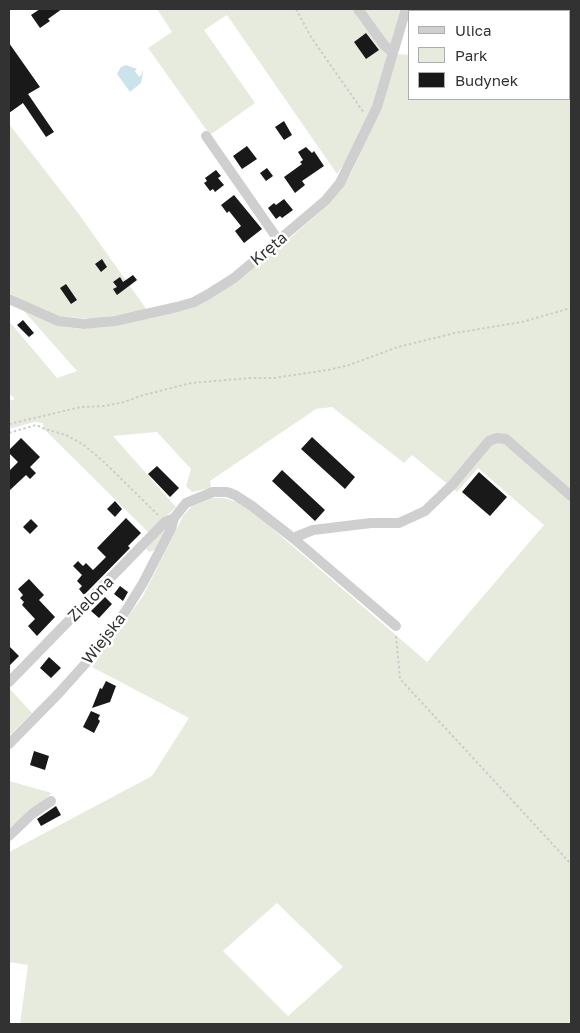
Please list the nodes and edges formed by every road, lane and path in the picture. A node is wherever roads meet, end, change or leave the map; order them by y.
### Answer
1 (296, 9) edge
2 (358, 9) edge
3 (406, 9) edge
4 (393, 53) junction
5 (370, 120) junction
6 (206, 136) dead end
7 (279, 241) junction
8 (9, 299) edge
9 (571, 308) edge
10 (9, 424) edge
11 (9, 433) edge
12 (571, 496) edge
13 (169, 520) junction
14 (293, 538) junction
15 (140, 549) junction
16 (154, 562) junction
17 (396, 626) joint
18 (9, 682) edge
19 (9, 744) edge
20 (52, 802) dead end
21 (9, 836) edge
22 (571, 864) edge

1 - 5 path
2 - 4 street
3 - 4 street, Kręta
4 - 5 street, Kręta
5 - 7 street, Kręta
6 - 7 street
7 - 8 street, Kręta
9 - 10 path
11 - 13 path
12 - 14 street
13 - 14 street, Zielona
13 - 15 street, Zielona
13 - 16 street, Wiejska
14 - 17 street, Zielona
15 - 16 street
15 - 18 street, Zielona
16 - 19 street, Wiejska
17 - 22 path
20 - 21 street

